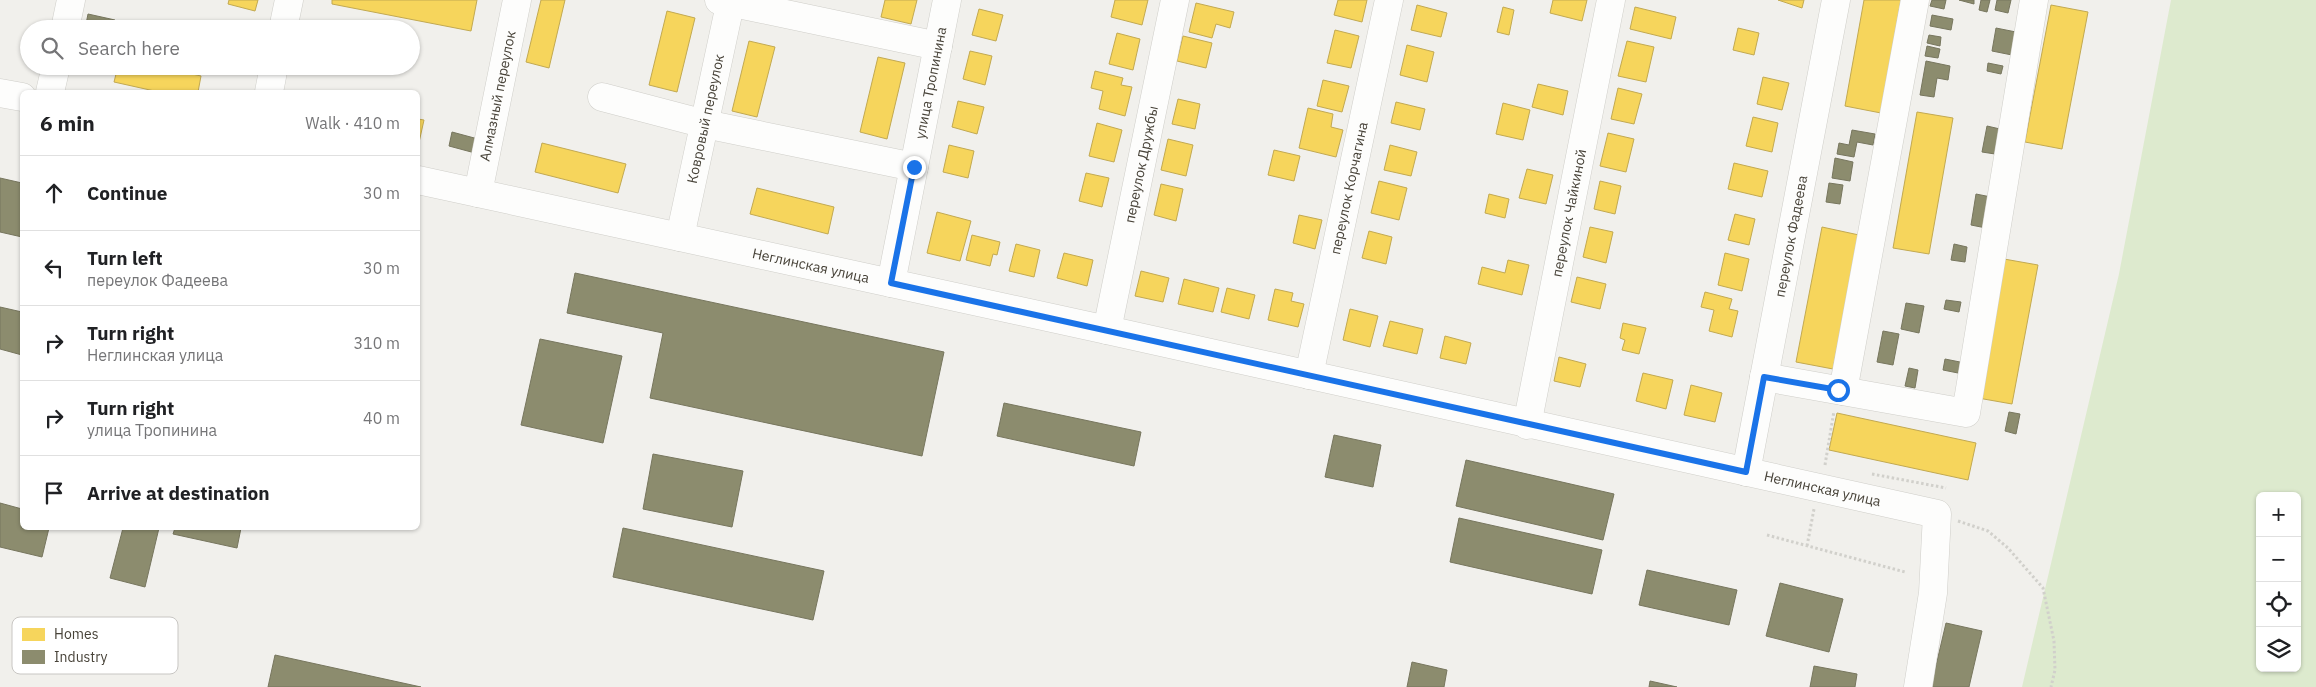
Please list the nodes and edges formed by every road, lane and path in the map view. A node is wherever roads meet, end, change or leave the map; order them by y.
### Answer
1 (71, 0) edge
2 (289, 0) edge
3 (517, 0) edge
4 (947, 0) edge
5 (1174, 0) edge
6 (1389, 0) edge
7 (1611, 0) edge
8 (1836, 0) edge
9 (1915, 0) edge
10 (2034, 0) edge
11 (727, 1) edge
12 (67, 20) edge
13 (285, 20) edge
14 (938, 46) junction
15 (54, 75) edge
16 (272, 75) edge
17 (50, 90) edge
18 (269, 90) edge
19 (0, 93) edge
20 (20, 97) edge
21 (602, 97) dead end
22 (704, 124) junction
23 (914, 167) junction
24 (420, 180) edge
25 (478, 193) junction
26 (680, 237) junction
27 (891, 283) junction
28 (1106, 330) junction
29 (1309, 375) junction
30 (1764, 377) junction
31 (1840, 391) junction
32 (1527, 425) junction
33 (1833, 466) dead end
34 (1746, 472) junction
35 (1870, 474) dead end
36 (1946, 488) dead end
37 (1937, 514) junction
38 (1767, 535) dead end
39 (1905, 572) dead end
40 (1918, 687) edge
41 (2051, 687) edge

1 - 12 street
2 - 13 street
3 - 25 street, Алмазный переулок
4 - 14 street, улица Тропинина
5 - 28 street, переулок Дружбы
6 - 29 street, переулок Корчагина
7 - 32 street, переулок Чайкиной
8 - 30 street, переулок Фадеева
9 - 31 street
10 - 31 street
11 - 14 street
11 - 22 street, Ковровый переулок
14 - 23 street, улица Тропинина
15 - 17 street
16 - 18 street
19 - 20 street
21 - 22 street
22 - 23 street
22 - 26 street, Ковровый переулок
23 - 27 street, улица Тропинина
24 - 25 street, Неглинская улица
25 - 26 street, Неглинская улица
26 - 27 street, Неглинская улица
27 - 28 street, Неглинская улица
28 - 29 street, Неглинская улица
29 - 32 street, Неглинская улица
30 - 31 street
30 - 34 street, переулок Фадеева
31 - 33 path
32 - 34 street, Неглинская улица
34 - 37 street, Неглинская улица
35 - 36 path
37 - 40 street
37 - 41 path
38 - 39 path

